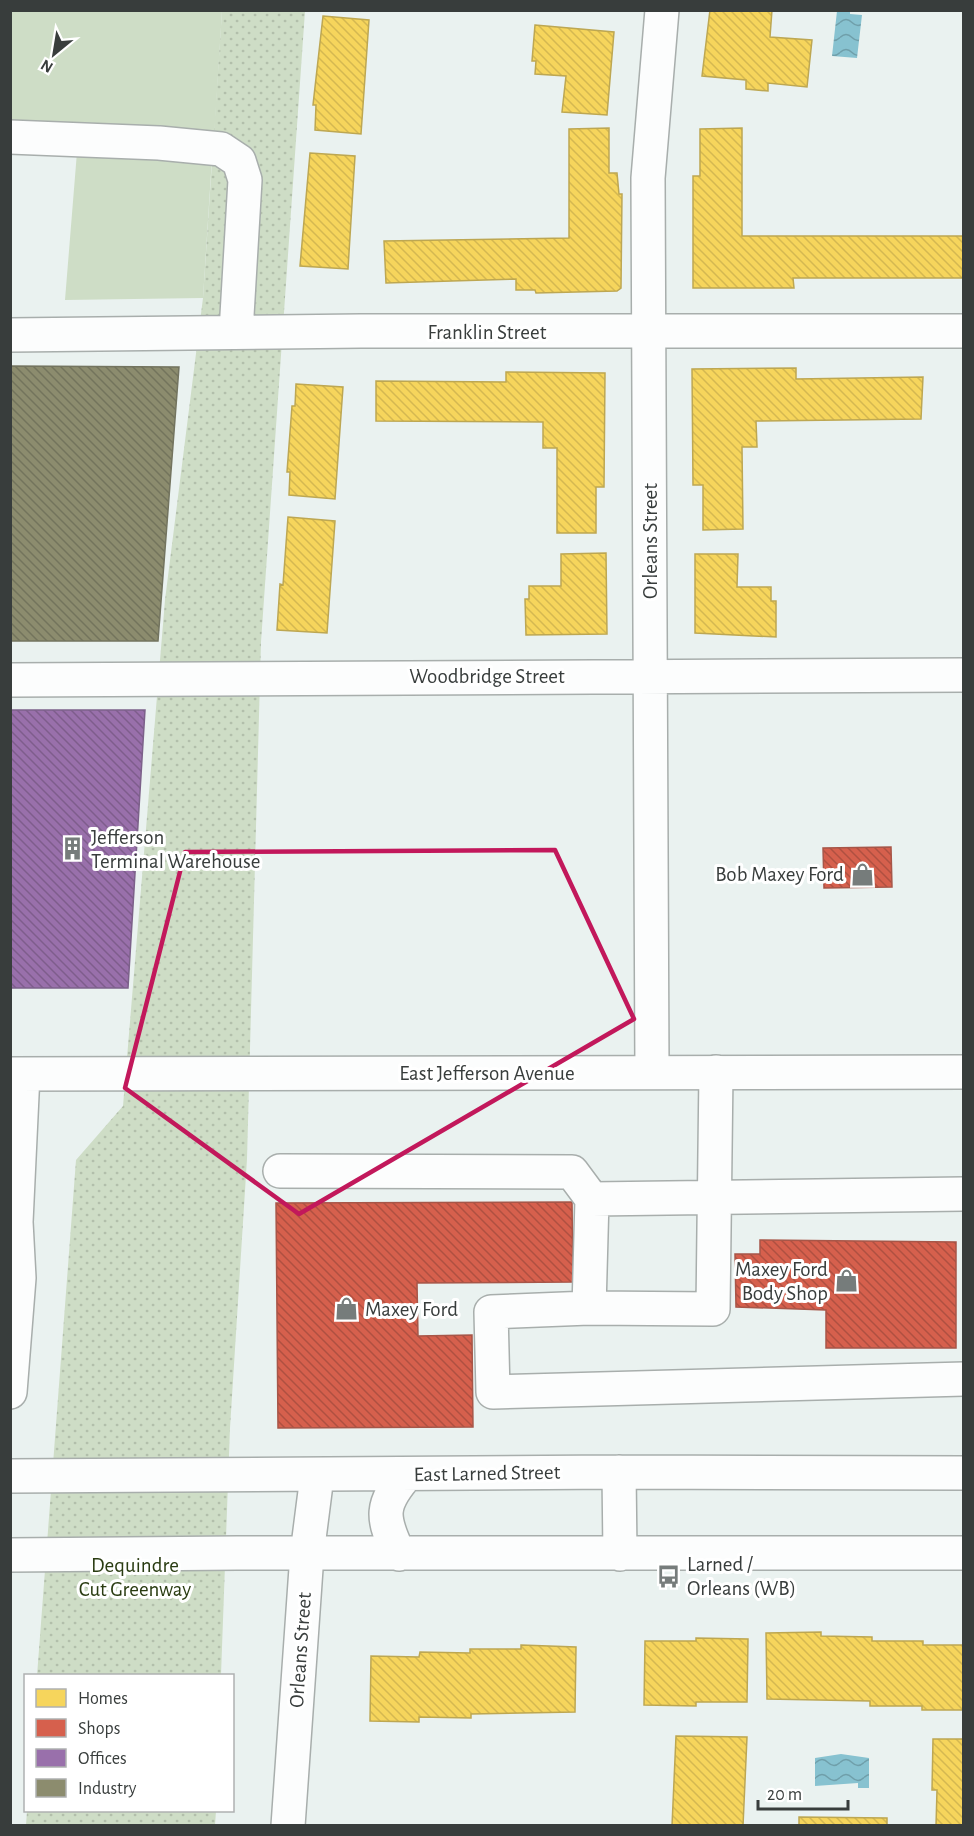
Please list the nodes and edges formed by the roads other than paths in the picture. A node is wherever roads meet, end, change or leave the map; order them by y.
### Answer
1 (662, 10) edge
2 (10, 137) edge
3 (963, 331) edge
4 (236, 332) junction
5 (648, 333) junction
6 (10, 334) edge
7 (651, 675) junction
8 (963, 675) edge
9 (10, 680) edge
10 (652, 1072) junction
11 (716, 1072) junction
12 (963, 1072) edge
13 (17, 1074) edge
14 (280, 1171) dead end
15 (14, 1189) edge
16 (963, 1194) edge
17 (591, 1199) junction
18 (714, 1199) junction
19 (589, 1308) junction
20 (963, 1379) edge
21 (10, 1392) edge
22 (619, 1472) junction
23 (963, 1473) edge
24 (407, 1474) junction
25 (10, 1476) edge
26 (317, 1476) junction
27 (963, 1553) edge
28 (308, 1554) junction
29 (399, 1554) junction
30 (620, 1554) junction
31 (10, 1555) edge
32 (288, 1826) edge

1 - 5 street, Orleans Street
2 - 4 street
3 - 5 street, Franklin Street
4 - 5 street, Franklin Street
4 - 6 street, Franklin Street
5 - 7 street, Orleans Street
7 - 8 street, Woodbridge Street
7 - 9 street, Woodbridge Street
7 - 10 street, Orleans Street
10 - 11 street, East Jefferson Avenue
10 - 13 street, East Jefferson Avenue
11 - 12 street, East Jefferson Avenue
11 - 18 street
13 - 15 street
14 - 17 street
15 - 21 street
16 - 18 street
17 - 18 street
17 - 19 street
18 - 19 street
19 - 20 street
22 - 23 street, East Larned Street
22 - 24 street, East Larned Street
22 - 30 street
24 - 26 street, East Larned Street
24 - 29 street
25 - 26 street, East Larned Street
26 - 28 street, Orleans Street
27 - 30 street
28 - 29 street
28 - 31 street
28 - 32 street, Orleans Street
29 - 30 street

